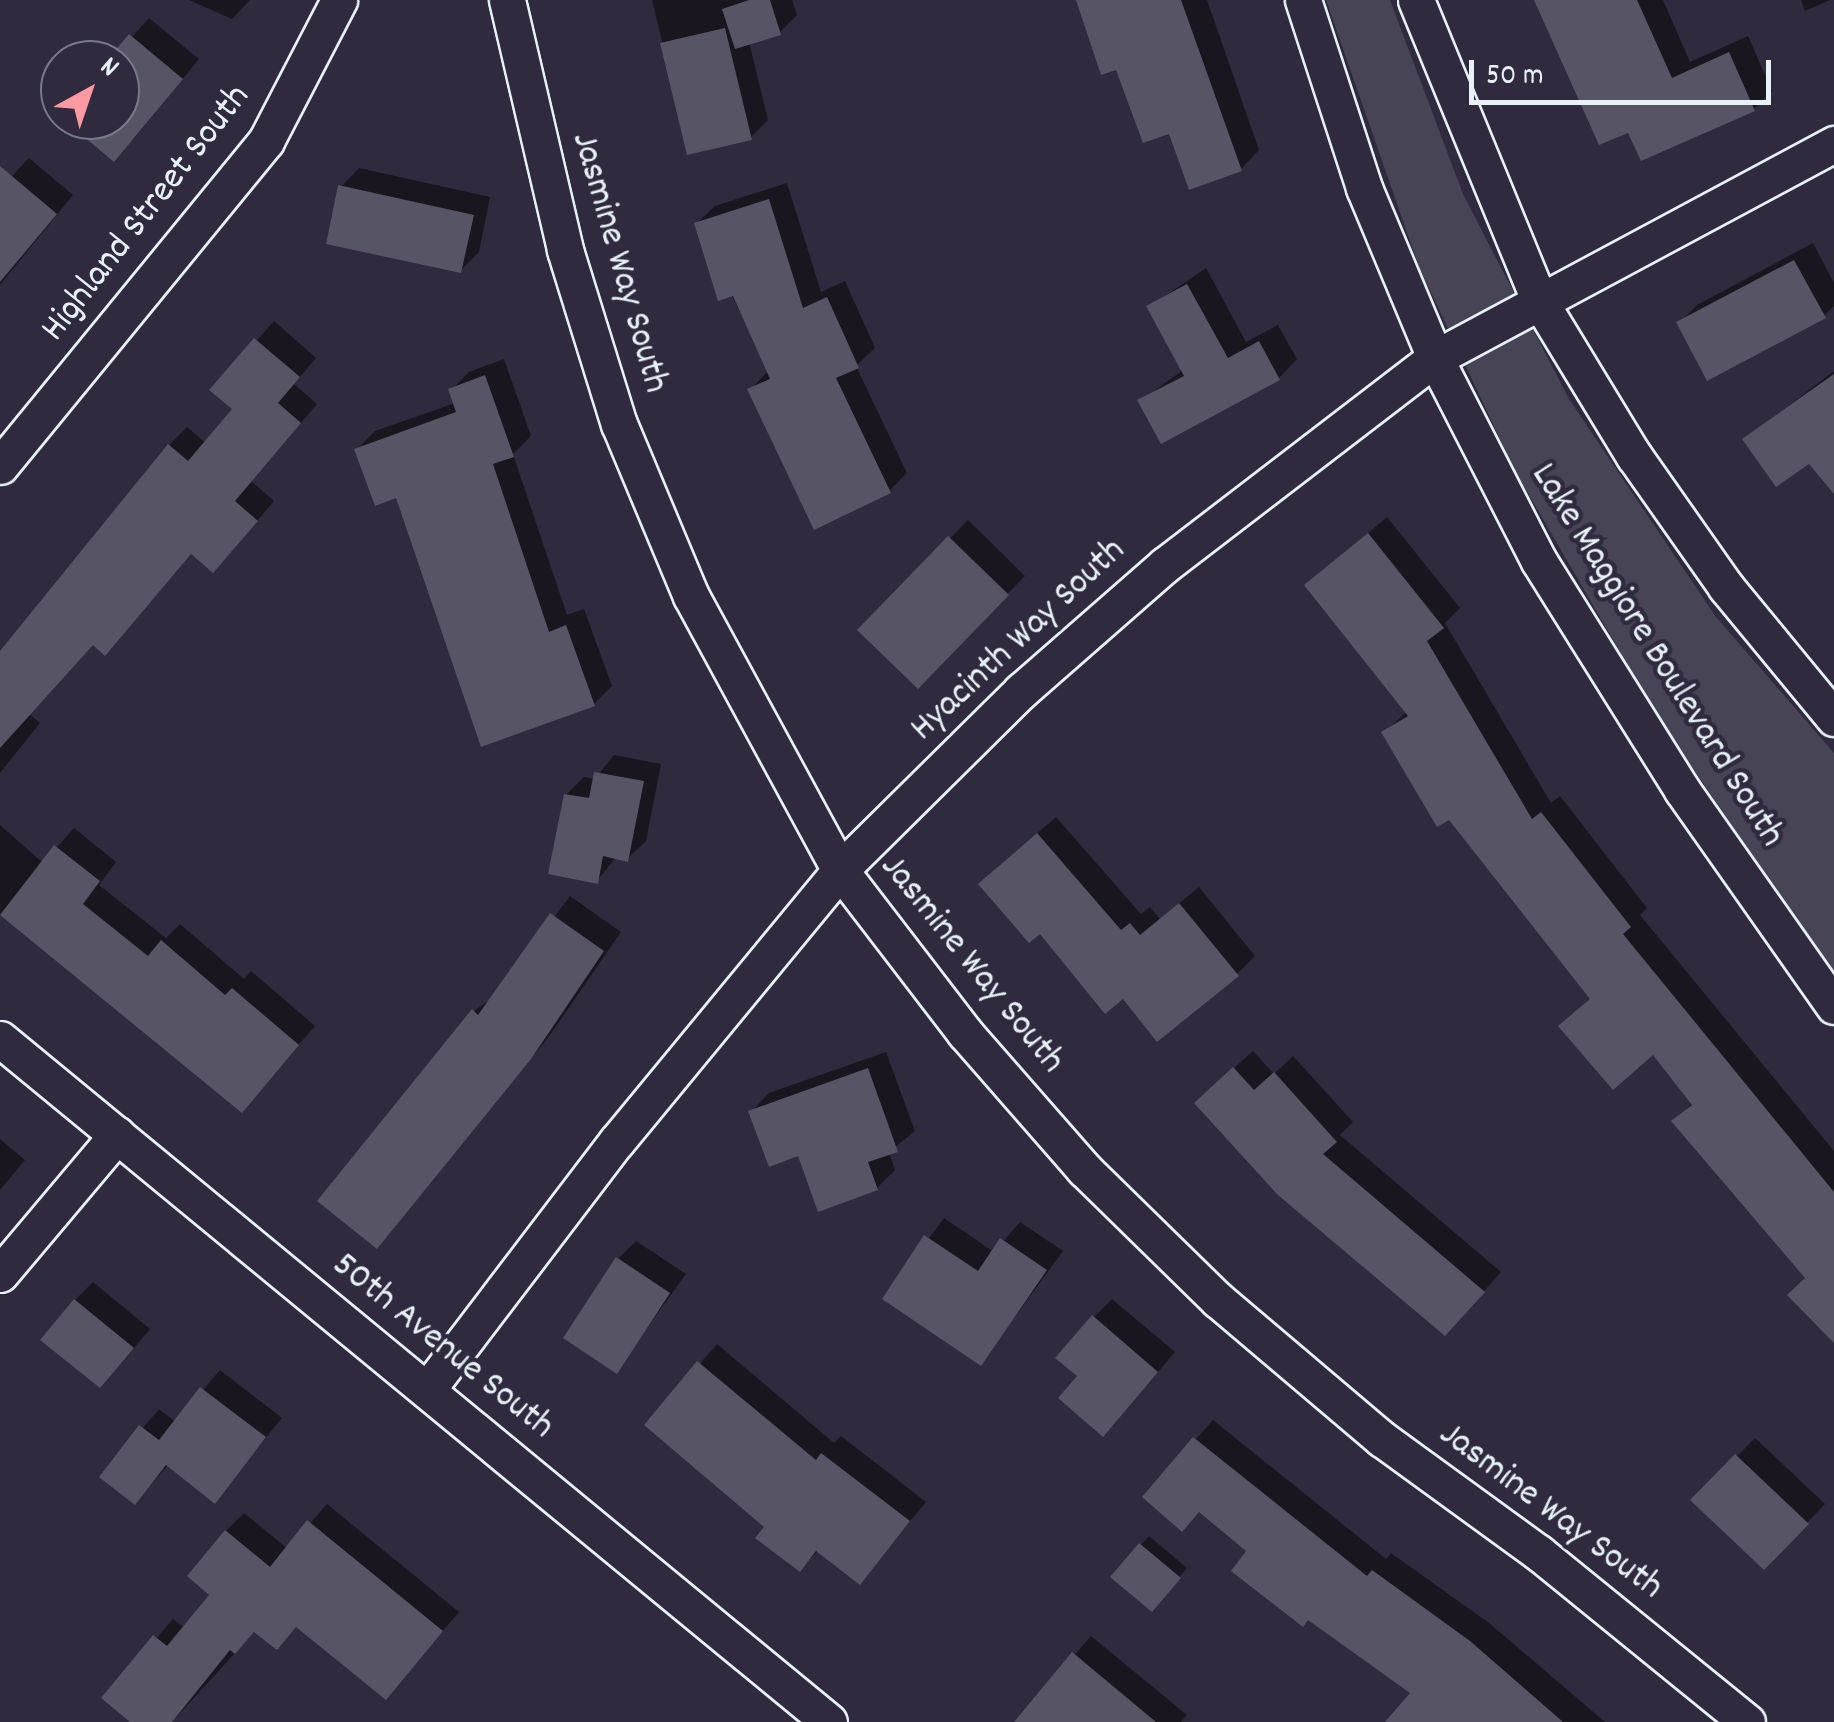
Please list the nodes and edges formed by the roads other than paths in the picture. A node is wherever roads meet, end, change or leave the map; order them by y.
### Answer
1 (339, 0) edge
2 (508, 0) edge
3 (1303, 0) edge
4 (1416, 0) edge
5 (1834, 144) edge
6 (1539, 300) junction
7 (1435, 358) junction
8 (0, 466) edge
9 (1834, 718) edge
10 (840, 870) junction
11 (1834, 1006) edge
12 (0, 1038) edge
13 (116, 1135) junction
14 (0, 1274) edge
15 (427, 1390) junction
16 (829, 1722) edge
17 (1746, 1722) edge

1 - 8 street, Highland Street South
2 - 10 street, Jasmine Way South
3 - 7 street, Lake Maggiore Boulevard South
4 - 6 street
5 - 6 street, Hyacinth Way South
6 - 7 street, Hyacinth Way South
6 - 9 street
7 - 10 street, Hyacinth Way South
7 - 11 street, Lake Maggiore Boulevard South
10 - 15 street, Hyacinth Way South
10 - 17 street, Jasmine Way South
12 - 13 street, 50th Avenue South
13 - 14 street
13 - 15 street, 50th Avenue South
15 - 16 street, 50th Avenue South

